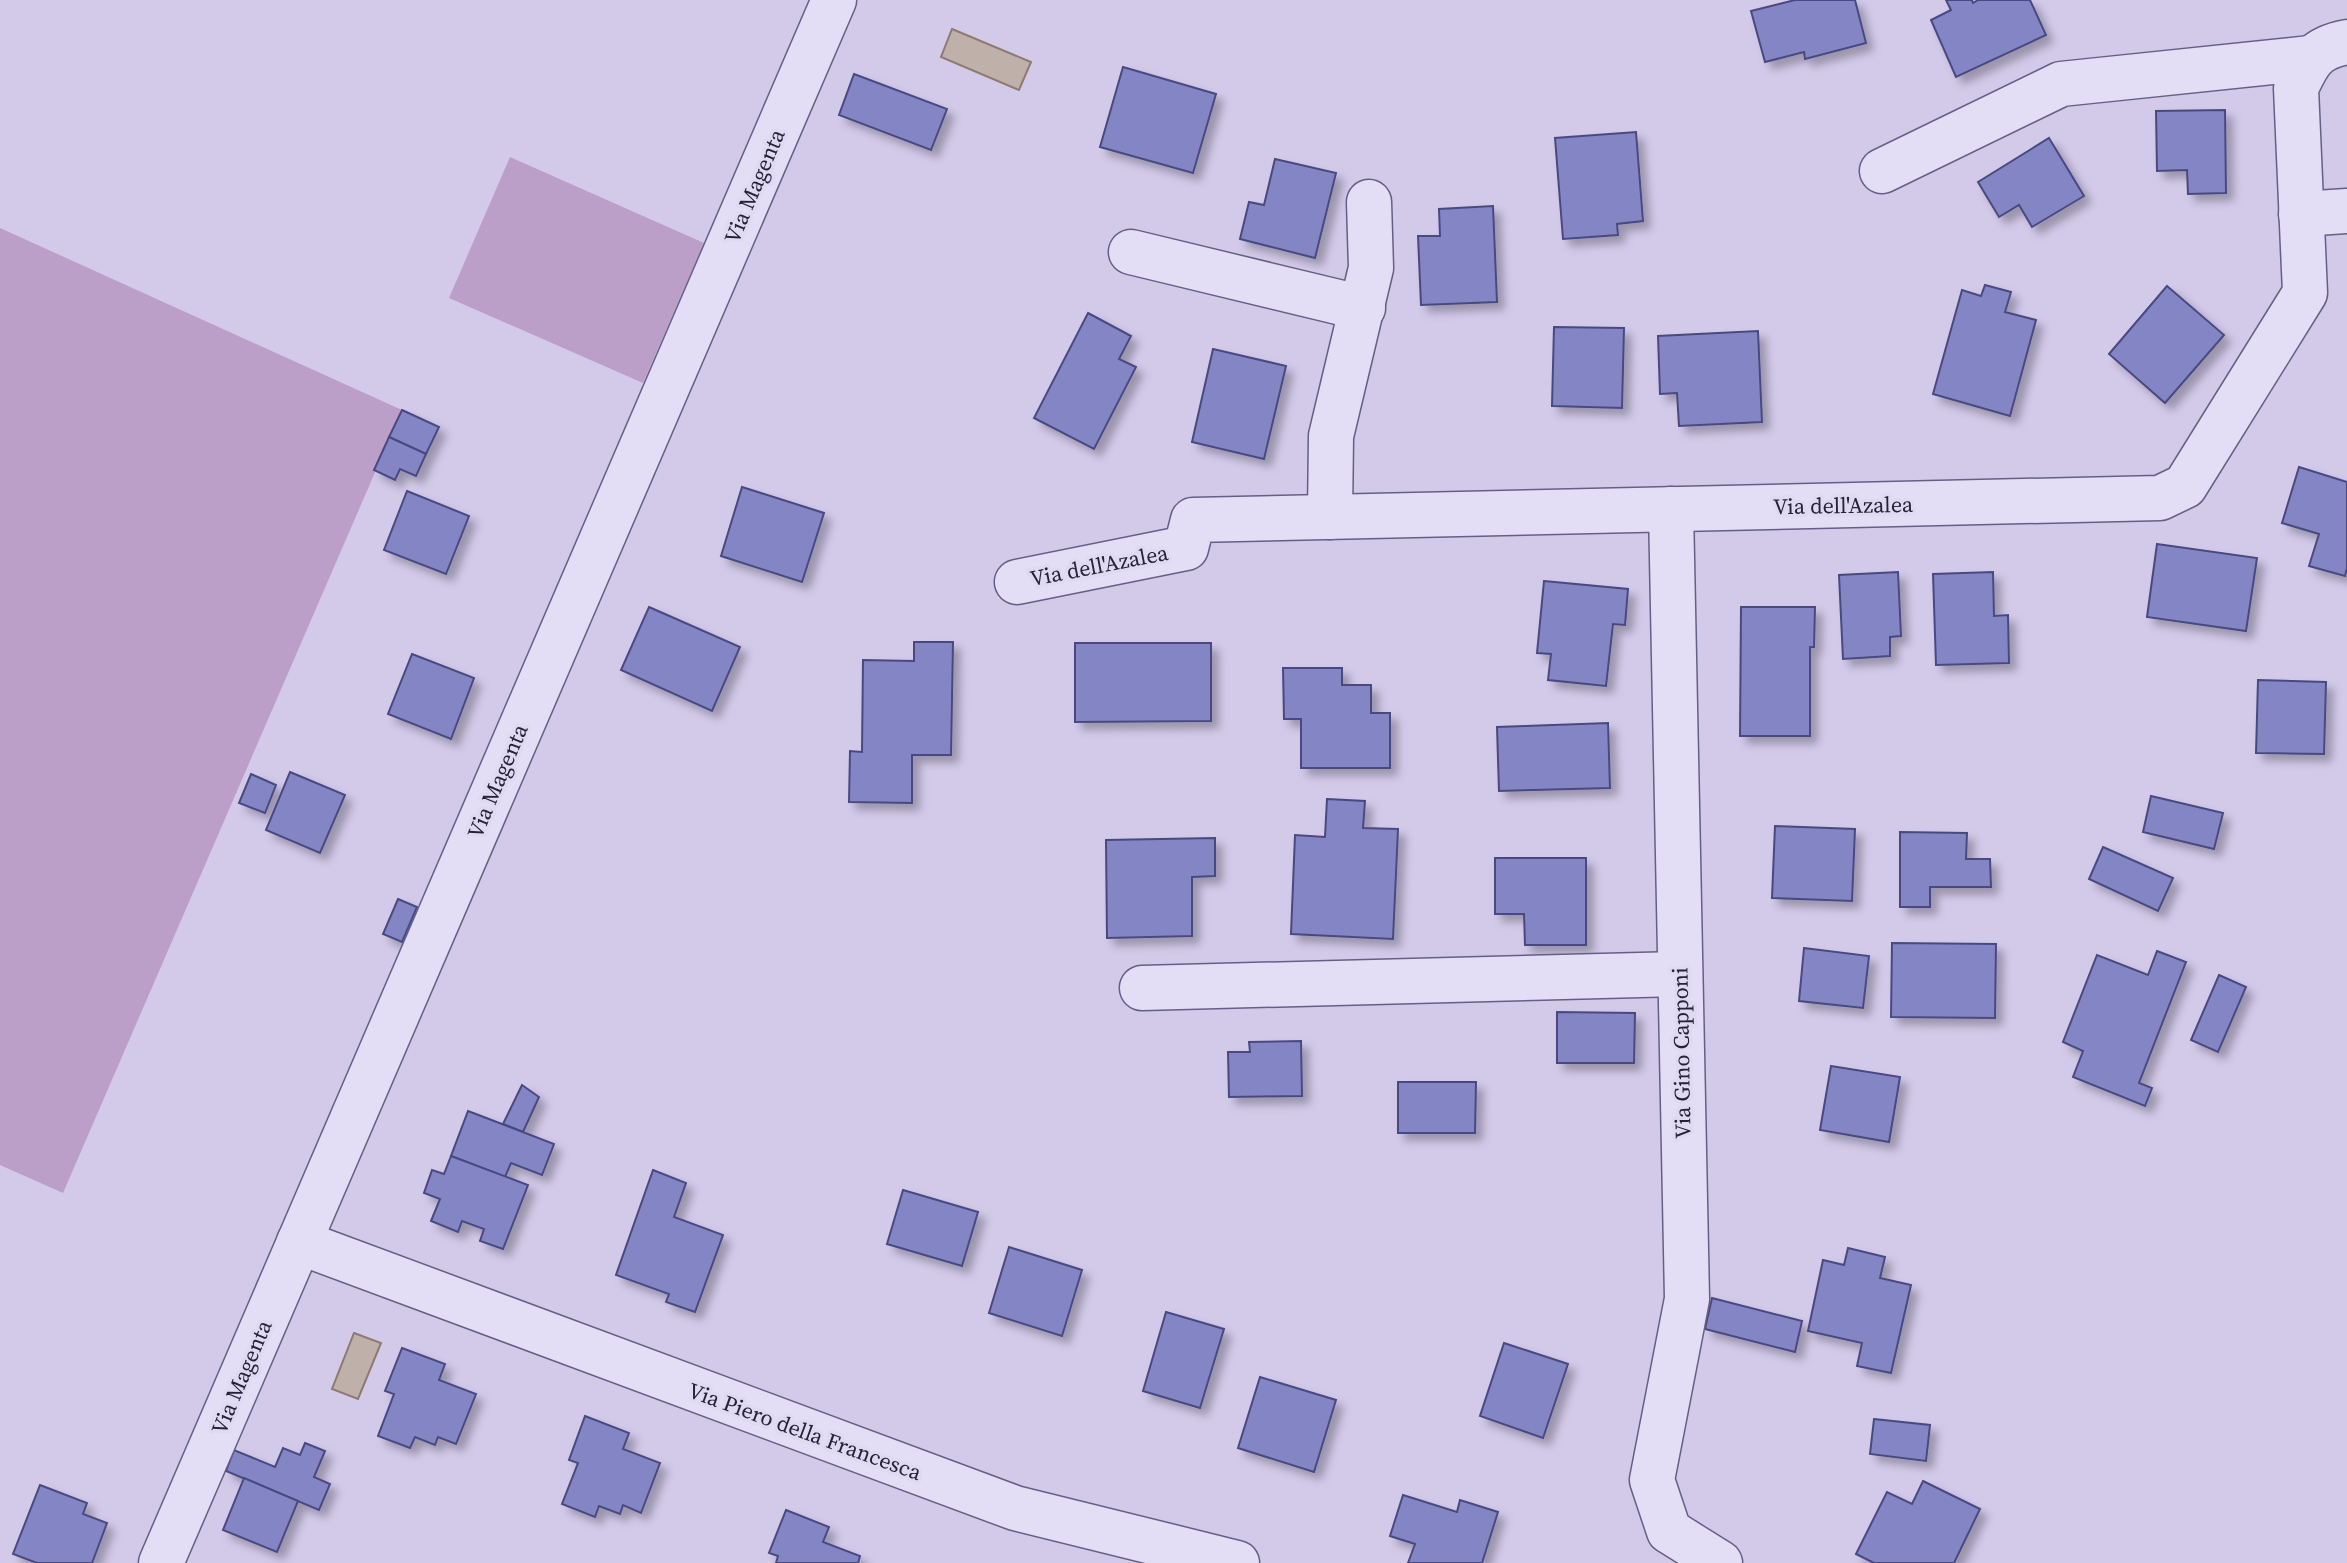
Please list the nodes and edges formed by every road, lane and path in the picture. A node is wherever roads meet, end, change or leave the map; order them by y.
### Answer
1 (834, 0) edge
2 (2328, 50) edge
3 (1882, 171) dead end
4 (1369, 202) dead end
5 (2347, 211) edge
6 (2301, 214) junction
7 (1131, 252) dead end
8 (1363, 308) junction
9 (1671, 509) junction
10 (1330, 517) junction
11 (1017, 582) dead end
12 (1679, 974) junction
13 (1142, 988) dead end
14 (299, 1242) junction
15 (161, 1563) edge
16 (1237, 1563) edge
17 (1720, 1563) edge

1 - 14 street, Via Magenta
2 - 3 street
2 - 6 street, Via dell'Azalea
4 - 8 street
5 - 6 street
6 - 9 street, Via dell'Azalea
7 - 8 street
8 - 10 street
9 - 10 street, Via dell'Azalea
9 - 12 street, Via Gino Capponi
10 - 11 street, Via dell'Azalea
12 - 13 street
12 - 17 street, Via Gino Capponi
14 - 15 street, Via Magenta
14 - 16 street, Via Piero della Francesca

